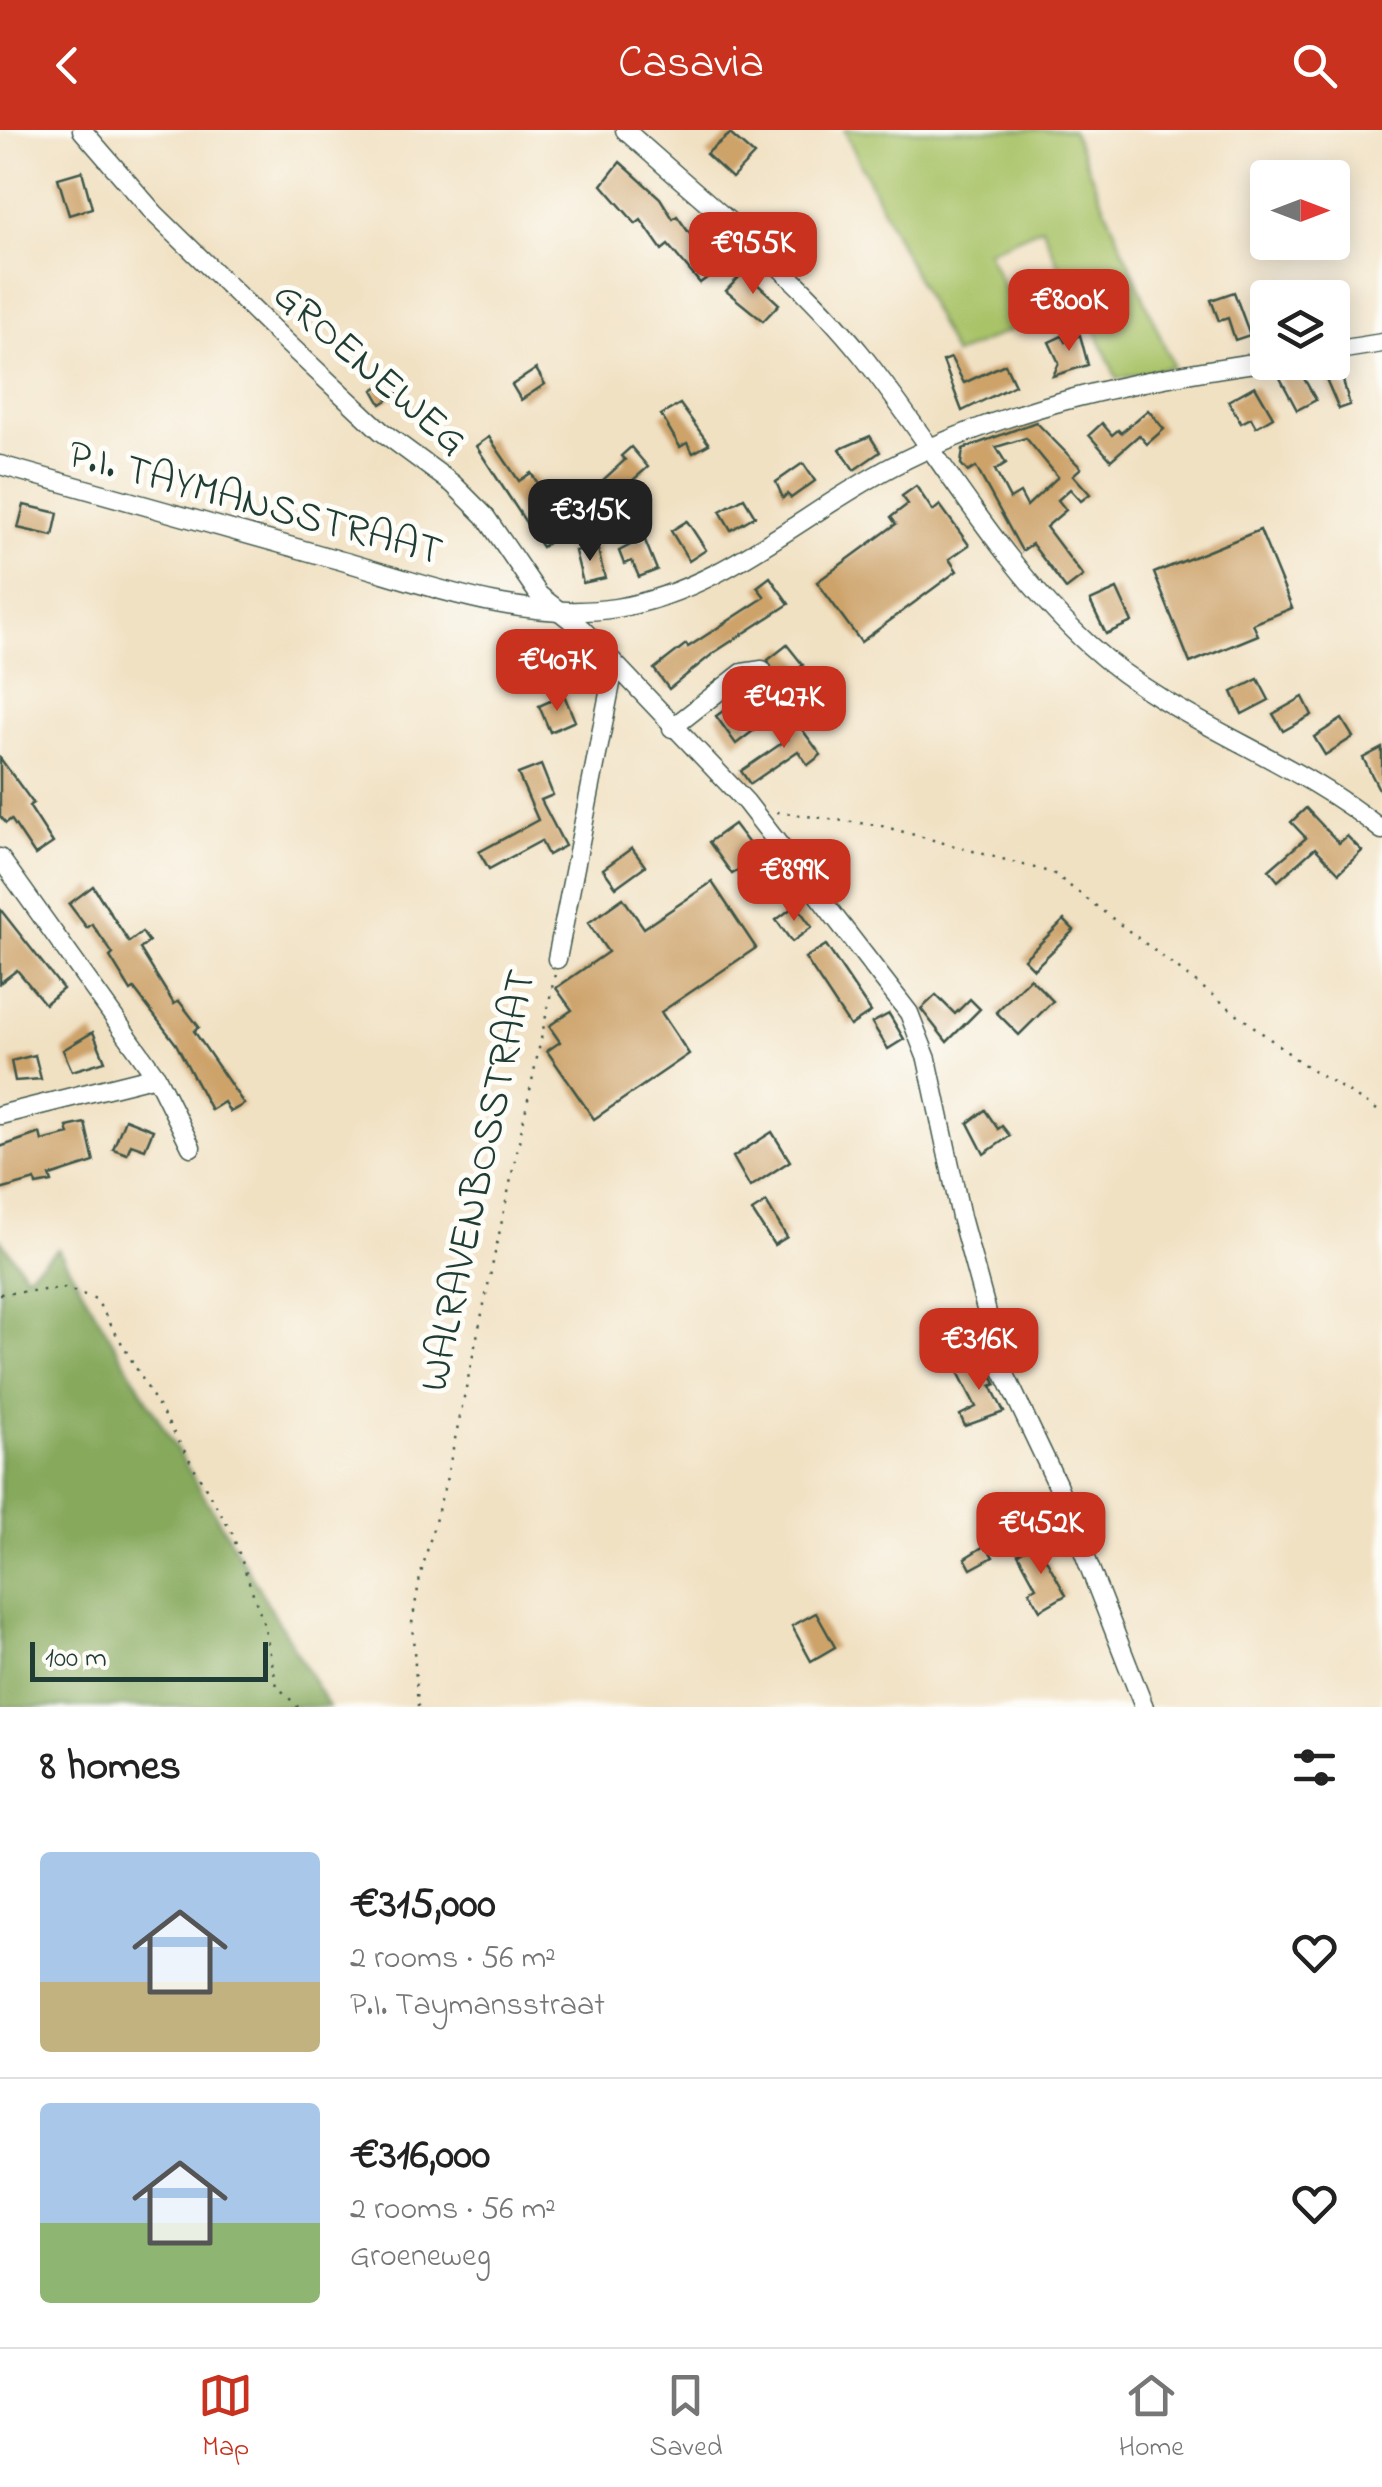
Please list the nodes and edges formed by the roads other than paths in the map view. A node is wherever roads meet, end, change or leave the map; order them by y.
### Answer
1 (82, 130) edge
2 (625, 130) edge
3 (1382, 343) edge
4 (1350, 349) edge
5 (1250, 364) edge
6 (934, 450) junction
7 (0, 465) edge
8 (559, 612) junction
9 (614, 668) junction
10 (762, 670) dead end
11 (672, 728) junction
12 (1382, 830) edge
13 (0, 858) edge
14 (558, 959) road end
15 (156, 1076) junction
16 (0, 1115) edge
17 (191, 1147) dead end
18 (1144, 1707) edge

1 - 8 street, GROENEWEG
2 - 6 street
3 - 4 street
5 - 6 street, P.I. TAYMANSSTRAAT
6 - 8 street, P.I. TAYMANSSTRAAT
6 - 12 street
7 - 8 street, P.I. TAYMANSSTRAAT
8 - 9 street, GROENEWEG
9 - 11 street, GROENEWEG
9 - 14 street, WALRAVENBOSSTRAAT
10 - 11 street
11 - 18 street, GROENEWEG
13 - 15 street
15 - 16 street
15 - 17 street

